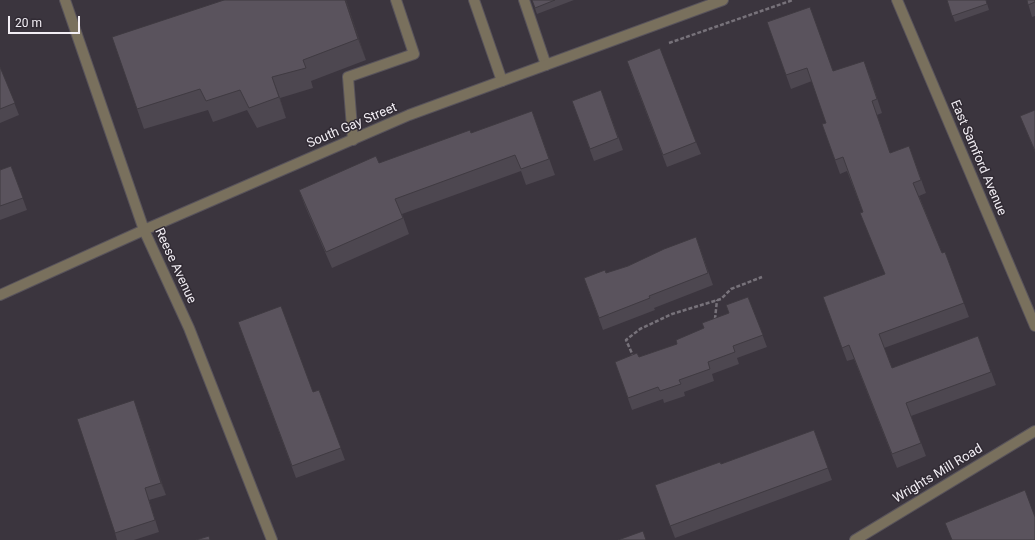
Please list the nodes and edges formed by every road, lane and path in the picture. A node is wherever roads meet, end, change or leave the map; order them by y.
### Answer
1 (65, 0) edge
2 (396, 0) edge
3 (474, 0) edge
4 (524, 0) edge
5 (793, 0) edge
6 (897, 0) edge
7 (718, 1) edge
8 (669, 43) dead end
9 (546, 65) junction
10 (502, 81) junction
11 (353, 140) junction
12 (144, 230) junction
13 (762, 276) dead end
14 (0, 295) edge
15 (717, 300) junction
16 (1034, 320) edge
17 (711, 323) edge
18 (635, 362) edge
19 (1035, 431) edge
20 (272, 540) edge
21 (855, 540) edge

1 - 12 street, Reese Avenue
2 - 11 street
3 - 10 street
4 - 9 street
5 - 8 path
6 - 16 street, East Samford Avenue
7 - 9 street, South Gay Street
9 - 10 street, South Gay Street
10 - 11 street, South Gay Street
11 - 12 street, South Gay Street
12 - 14 street, South Gay Street
12 - 20 street, Reese Avenue
13 - 15 path
15 - 17 path
15 - 18 path
19 - 21 street, Wrights Mill Road

